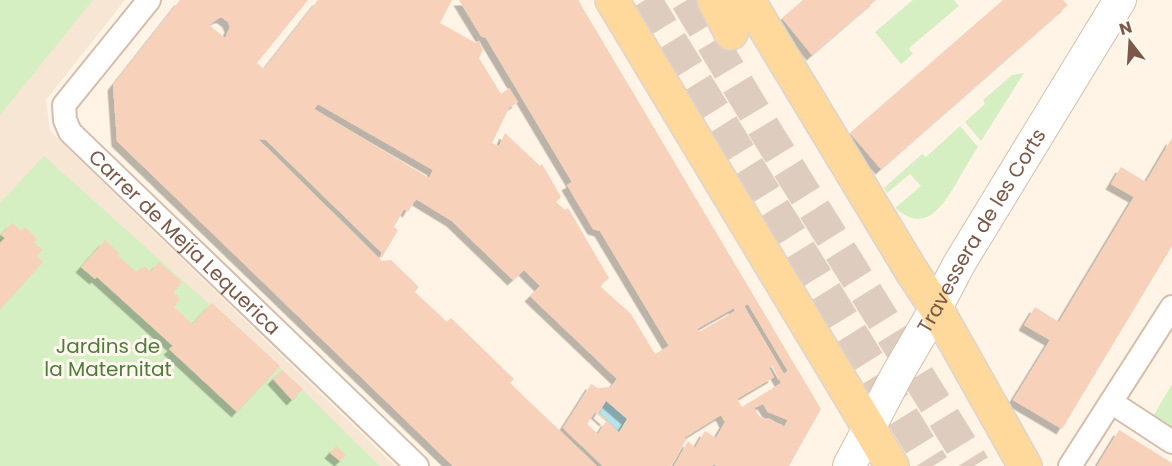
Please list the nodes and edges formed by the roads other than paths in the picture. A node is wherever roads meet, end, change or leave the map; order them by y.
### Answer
1 (148, 0) edge
2 (612, 0) edge
3 (714, 0) edge
4 (748, 0) edge
5 (1120, 0) edge
6 (731, 33) dead end
7 (1172, 307) edge
8 (936, 308) junction
9 (1111, 402) junction
10 (869, 429) junction
11 (1172, 442) edge
12 (417, 466) edge
13 (849, 466) edge
14 (892, 466) edge
15 (1025, 466) edge
16 (1070, 466) edge

1 - 12 street, Carrer de Mejía Lequerica
2 - 10 main road
3 - 6 main road
4 - 8 main road
5 - 8 main road, Travessera de les Corts
7 - 9 street
8 - 10 main road, Travessera de les Corts
8 - 15 main road
9 - 11 street
9 - 16 street
10 - 13 main road, Travessera de les Corts
10 - 14 main road

